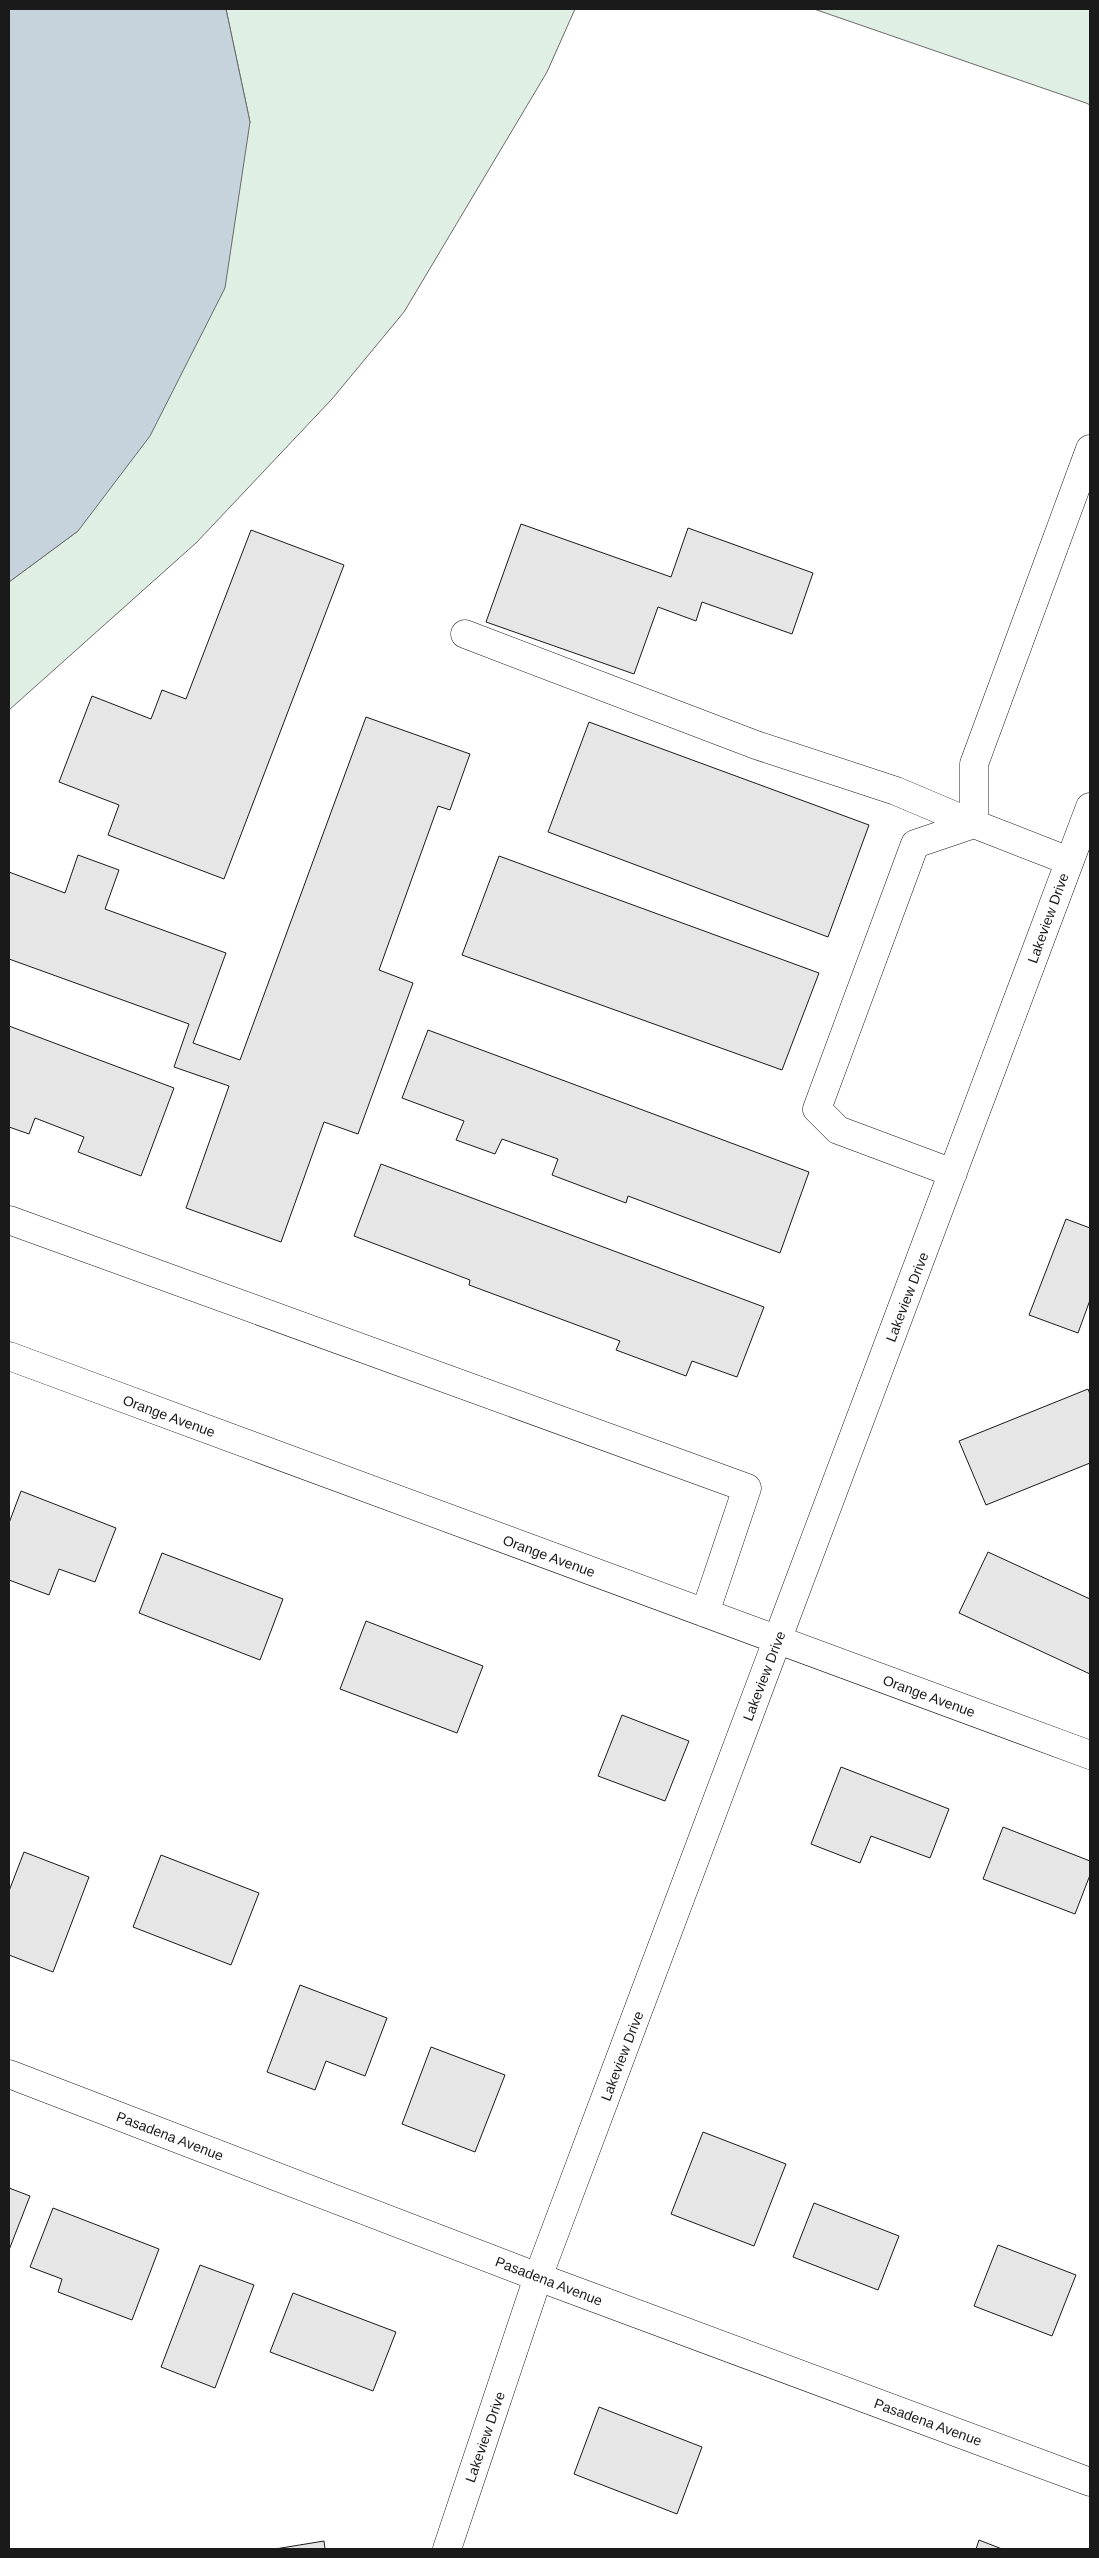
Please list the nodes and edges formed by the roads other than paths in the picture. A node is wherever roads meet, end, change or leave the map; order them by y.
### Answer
1 (1090, 449) edge
2 (465, 634) dead end
3 (1090, 807) edge
4 (974, 824) junction
5 (1069, 861) junction
6 (953, 1173) junction
7 (9, 1220) edge
8 (9, 1356) edge
9 (705, 1613) junction
10 (778, 1640) junction
11 (1090, 1755) edge
12 (9, 2074) edge
13 (538, 2278) junction
14 (1090, 2482) edge
15 (447, 2549) edge

1 - 4 street
2 - 4 street
3 - 5 street, Lakeview Drive
4 - 5 street
4 - 6 street
5 - 6 street, Lakeview Drive
6 - 10 street, Lakeview Drive
7 - 9 street
8 - 9 street, Orange Avenue
9 - 10 street, Orange Avenue
10 - 11 street, Orange Avenue
10 - 13 street, Lakeview Drive
12 - 13 street, Pasadena Avenue
13 - 14 street, Pasadena Avenue
13 - 15 street, Lakeview Drive

